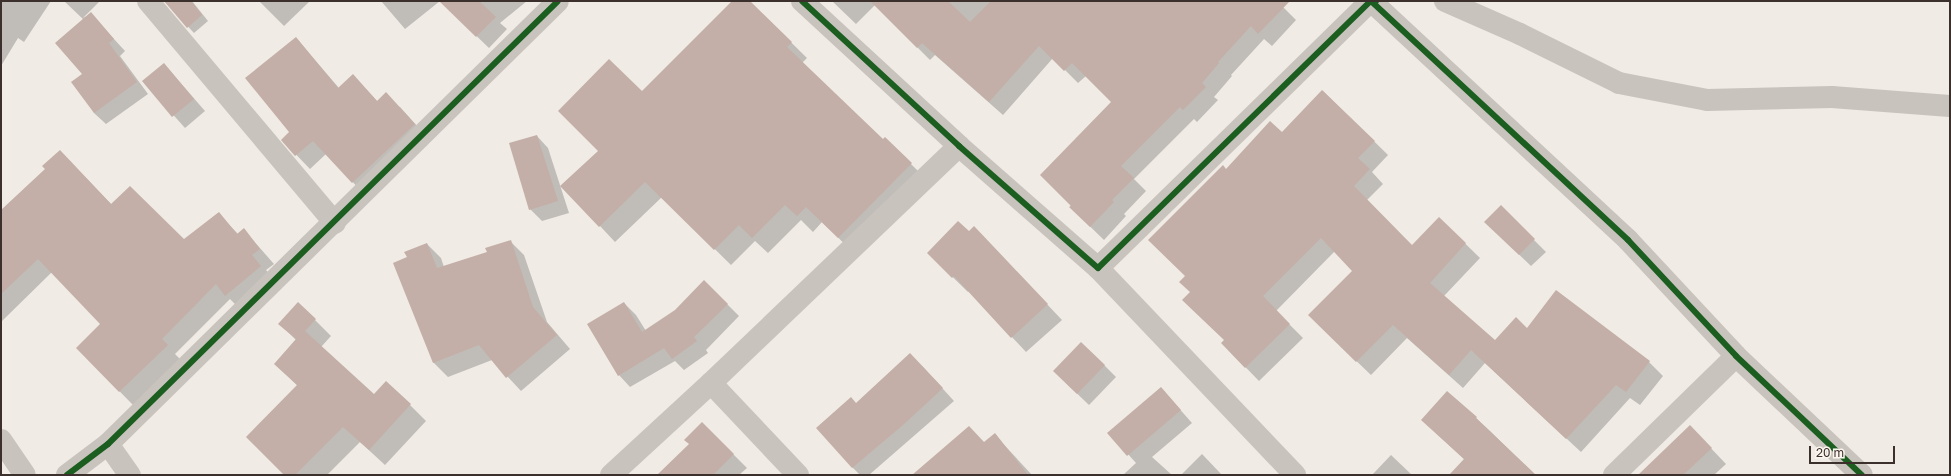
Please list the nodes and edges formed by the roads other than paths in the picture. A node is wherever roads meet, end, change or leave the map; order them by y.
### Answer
1 (148, 1) edge
2 (558, 1) edge
3 (802, 1) edge
4 (1371, 1) edge
5 (1376, 1) edge
6 (1445, 1) edge
7 (1950, 106) edge
8 (959, 146) junction
9 (335, 223) junction
10 (1098, 268) junction
11 (1736, 356) junction
12 (711, 383) junction
13 (1, 440) edge
14 (108, 444) junction
15 (25, 475) edge
16 (67, 475) edge
17 (130, 475) edge
18 (611, 475) edge
19 (798, 475) edge
20 (1295, 475) edge
21 (1614, 475) edge
22 (1862, 475) edge

1 - 9 street
2 - 9 street
3 - 8 street
4 - 5 street
4 - 10 street
4 - 11 street
6 - 7 street
8 - 10 street
8 - 12 street
9 - 14 street
10 - 20 street
11 - 21 street
11 - 22 street
12 - 18 street
12 - 19 street
13 - 15 street
14 - 16 street
14 - 17 street

